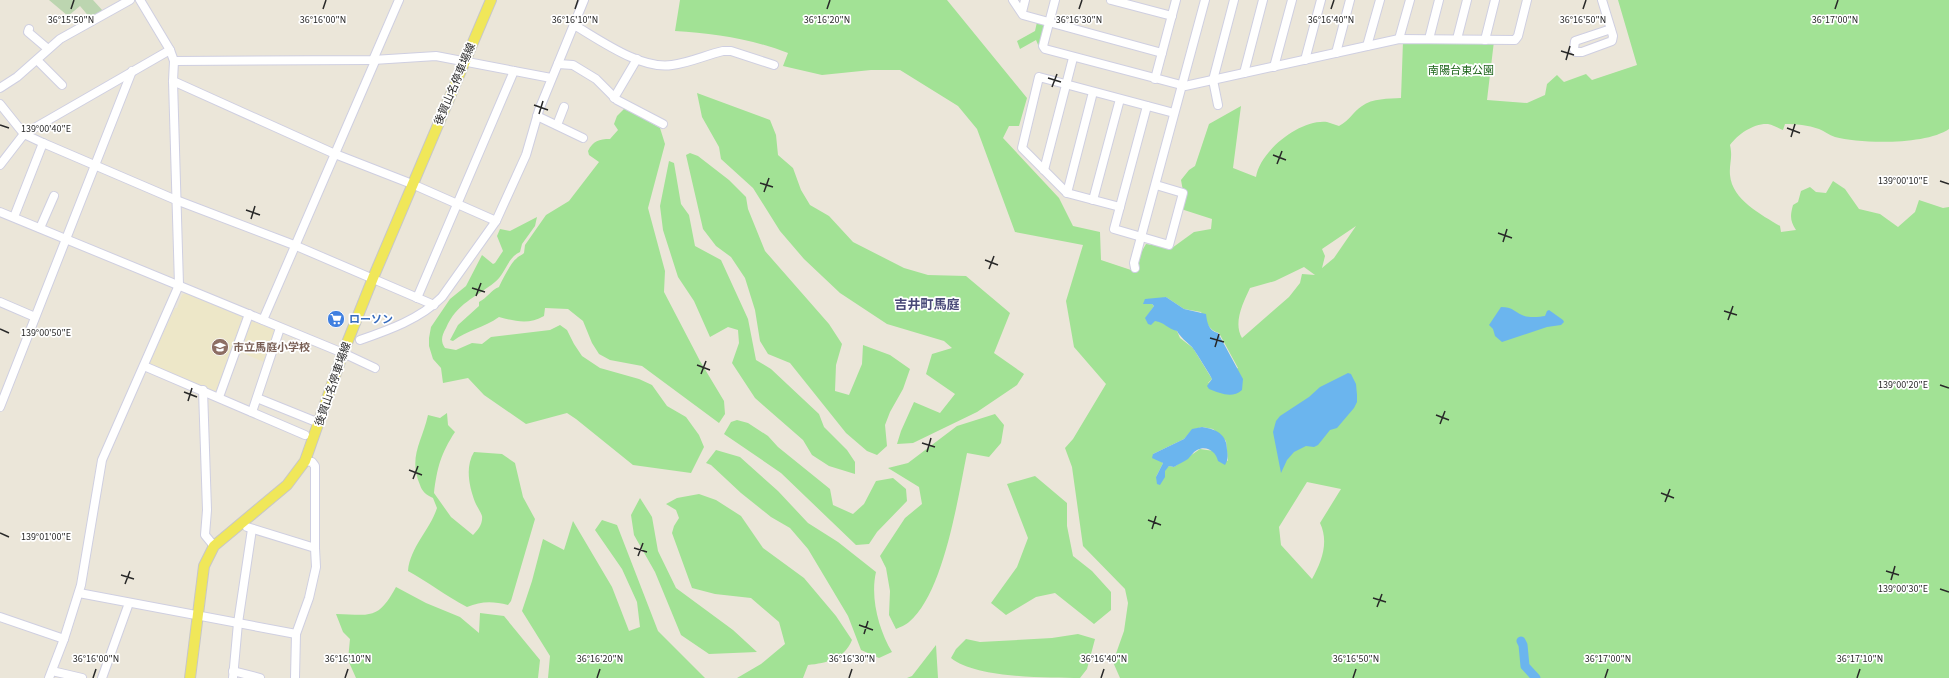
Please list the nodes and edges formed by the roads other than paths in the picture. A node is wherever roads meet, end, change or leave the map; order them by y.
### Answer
1 (130, 0) edge
2 (140, 0) edge
3 (399, 0) edge
4 (491, 0) edge
5 (583, 0) edge
6 (1013, 0) edge
7 (1025, 0) edge
8 (1055, 0) edge
9 (1111, 0) edge
10 (1176, 0) edge
11 (1205, 0) edge
12 (1234, 0) edge
13 (1263, 0) edge
14 (1292, 0) edge
15 (1321, 0) edge
16 (1350, 0) edge
17 (1380, 0) edge
18 (1410, 0) edge
19 (1439, 0) edge
20 (1467, 0) edge
21 (1495, 0) edge
22 (1527, 0) edge
23 (1602, 0) edge
24 (1022, 12) junction
25 (1172, 16) junction
26 (1049, 22) junction
27 (574, 25) junction
28 (29, 29) dead end
29 (1611, 29) dead end
30 (1399, 39) junction
31 (1428, 40) junction
32 (1457, 40) junction
33 (1485, 40) junction
34 (1367, 46) junction
35 (48, 49) junction
36 (170, 50) junction
37 (1162, 53) junction
38 (1336, 53) junction
39 (1073, 58) junction
40 (637, 59) junction
41 (37, 60) junction
42 (374, 60) junction
43 (465, 60) junction
44 (1305, 60) junction
45 (174, 61) junction
46 (558, 64) junction
47 (774, 65) dead end
48 (1274, 67) junction
49 (132, 71) junction
50 (514, 71) junction
51 (1244, 74) junction
52 (551, 78) junction
53 (1155, 79) junction
54 (1213, 80) junction
55 (173, 81) junction
56 (1066, 84) junction
57 (62, 85) dead end
58 (1182, 86) junction
59 (0, 88) edge
60 (1093, 92) junction
61 (614, 98) junction
62 (1120, 99) junction
63 (0, 104) edge
64 (1218, 105) dead end
65 (1147, 106) junction
66 (564, 108) dead end
67 (1174, 113) junction
68 (537, 116) junction
69 (663, 124) dead end
70 (556, 125) junction
71 (24, 134) junction
72 (583, 138) dead end
73 (43, 143) junction
74 (335, 154) junction
75 (96, 164) junction
76 (0, 165) edge
77 (1044, 170) junction
78 (412, 184) junction
79 (1156, 185) junction
80 (1066, 193) junction
81 (54, 196) dead end
82 (176, 200) junction
83 (1093, 200) junction
84 (458, 204) junction
85 (1120, 207) junction
86 (0, 212) edge
87 (14, 217) junction
88 (496, 221) junction
89 (40, 228) junction
90 (1142, 237) junction
91 (67, 239) junction
92 (294, 245) junction
93 (1134, 268) dead end
94 (373, 278) junction
95 (179, 285) junction
96 (417, 298) junction
97 (0, 302) edge
98 (434, 305) junction
99 (249, 314) junction
100 (35, 317) junction
101 (264, 320) junction
102 (280, 328) junction
103 (360, 340) dead end
104 (343, 353) junction
105 (144, 366) junction
106 (375, 368) dead end
107 (203, 390) junction
108 (219, 397) junction
109 (257, 398) junction
110 (0, 407) edge
111 (252, 412) junction
112 (319, 423) junction
113 (305, 435) dead end
114 (306, 461) junction
115 (238, 525) junction
116 (252, 529) junction
117 (214, 546) junction
118 (315, 548) junction
119 (79, 593) junction
120 (130, 603) junction
121 (0, 616) edge
122 (196, 616) junction
123 (238, 623) junction
124 (296, 634) junction
125 (64, 638) junction
126 (51, 674) edge
127 (233, 675) edge
128 (82, 678) edge
129 (102, 678) edge
130 (190, 678) edge
131 (260, 678) edge
132 (295, 678) edge

1 - 35 street
2 - 36 street
3 - 42 street
4 - 43 main road, 後賀山名停車場線
5 - 27 street
6 - 24 street
7 - 24 street
8 - 26 street
9 - 25 street
10 - 25 street
11 - 58 street
12 - 54 street
13 - 51 street
14 - 48 street
15 - 44 street
16 - 38 street
17 - 34 street
18 - 30 street
19 - 31 street
20 - 32 street
21 - 33 street
22 - 33 street
23 - 29 street
24 - 26 street
25 - 37 street
26 - 37 street
26 - 39 street
27 - 40 street
27 - 46 street
28 - 35 street
30 - 31 street
30 - 34 street
31 - 32 street
32 - 33 street
34 - 38 street
35 - 41 street
36 - 45 street
36 - 49 street
37 - 53 street
38 - 44 street
39 - 53 street
39 - 56 street
40 - 47 street
40 - 61 street
41 - 57 street
41 - 59 street
42 - 43 street
42 - 45 street
42 - 74 street
43 - 50 street
43 - 78 main road, 後賀山名停車場線
44 - 48 street
45 - 55 street
46 - 52 street
46 - 61 street
48 - 51 street
49 - 71 street
49 - 75 street
50 - 52 street
50 - 84 street
51 - 54 street
52 - 68 street
53 - 58 street
54 - 58 street
54 - 64 street
55 - 74 street
55 - 82 street
56 - 60 street
56 - 77 street
56 - 77 street
58 - 67 street
60 - 62 street
60 - 80 street
61 - 69 street
62 - 65 street
62 - 83 street
63 - 71 street
65 - 67 street
65 - 85 street
66 - 70 street
67 - 79 street
68 - 70 street
68 - 88 street
70 - 72 street
71 - 73 street
71 - 76 street
73 - 75 street
73 - 87 street
74 - 78 street
74 - 92 street
75 - 82 street
75 - 91 street
77 - 80 street
78 - 84 street
78 - 94 main road, 後賀山名停車場線
79 - 90 street
79 - 90 street
80 - 83 street
81 - 89 street
82 - 92 street
82 - 95 street
83 - 85 street
84 - 88 street
84 - 96 street
85 - 90 street
86 - 87 street
87 - 89 street
88 - 98 street
89 - 91 street
90 - 93 street
91 - 95 street
91 - 100 street
92 - 94 street
92 - 101 street
94 - 96 street
94 - 104 main road, 後賀山名停車場線
95 - 99 street
95 - 105 street
96 - 98 street
97 - 100 street
98 - 103 street
99 - 101 street
99 - 108 street
100 - 110 street
101 - 102 street
102 - 104 street
102 - 109 street
104 - 106 street
104 - 112 main road, 後賀山名停車場線
105 - 107 street
105 - 119 street
107 - 108 street
107 - 117 street
108 - 111 street
109 - 111 street
109 - 112 street
111 - 113 street
112 - 114 main road, 後賀山名停車場線
114 - 115 main road, 後賀山名停車場線
114 - 118 street
115 - 116 street
115 - 117 main road, 後賀山名停車場線
116 - 118 street
116 - 123 street
117 - 122 main road, 後賀山名停車場線
118 - 124 street
119 - 120 street
119 - 125 street
120 - 122 street
120 - 129 street
121 - 125 street
122 - 123 street
122 - 130 main road, 後賀山名停車場線
123 - 124 street
123 - 127 street
124 - 132 street
125 - 126 street
126 - 128 street
127 - 131 street

